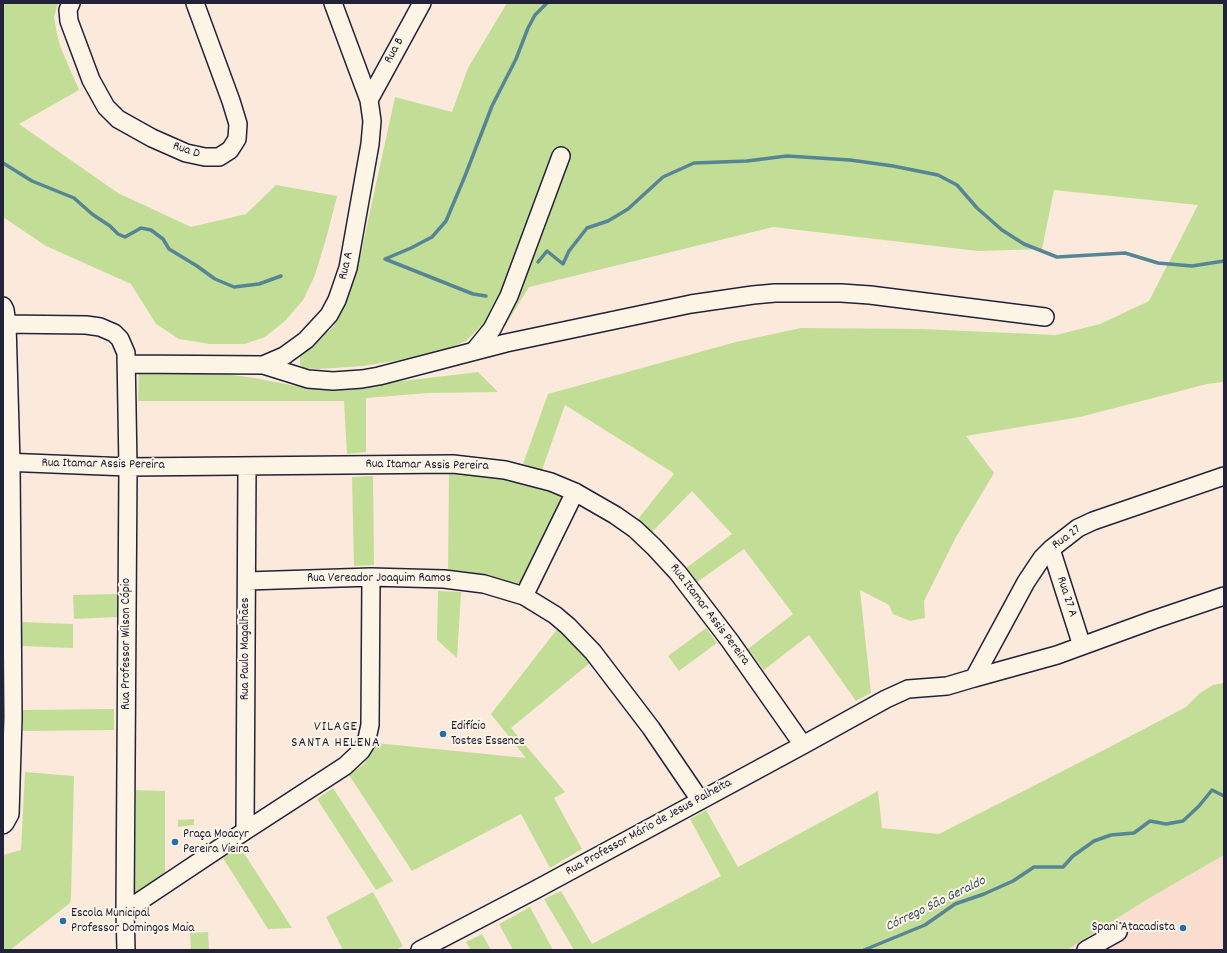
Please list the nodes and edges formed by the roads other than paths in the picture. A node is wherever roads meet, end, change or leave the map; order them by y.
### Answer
1 (71, 3) edge
2 (195, 3) edge
3 (333, 3) edge
4 (422, 3) edge
5 (369, 100) junction
6 (561, 156) dead end
7 (3, 306) edge
8 (1045, 317) dead end
9 (5, 324) edge
10 (474, 351) junction
11 (126, 364) junction
12 (263, 365) junction
13 (7, 462) edge
14 (247, 466) junction
15 (128, 467) junction
16 (1224, 476) edge
17 (574, 492) junction
18 (1051, 549) junction
19 (371, 576) junction
20 (247, 581) junction
21 (524, 596) junction
22 (1224, 596) edge
23 (1082, 646) junction
24 (974, 678) junction
25 (8, 718) edge
26 (803, 745) junction
27 (700, 800) junction
28 (3, 825) edge
29 (245, 831) junction
30 (125, 911) junction
31 (1118, 932) dead end
32 (126, 950) edge
33 (420, 950) edge
34 (1086, 950) edge

1 - 2 street, Rua D
3 - 5 street, Rua A
4 - 5 street, Rua B
5 - 12 street, Rua A
6 - 10 street
7 - 9 street
8 - 10 street
9 - 11 street, Rua Professor Wilson Cópio
9 - 13 street
10 - 12 street
11 - 12 street, Rua A
11 - 15 street, Rua Professor Wilson Cópio
13 - 15 street, Rua Itamar Assis Pereira
13 - 25 street
14 - 15 street, Rua Itamar Assis Pereira
14 - 17 street, Rua Itamar Assis Pereira
14 - 20 street, Rua Paulo Magalhães
15 - 30 street, Rua Professor Wilson Cópio
16 - 18 street, Rua 27
17 - 21 street
17 - 26 street, Rua Itamar Assis Pereira
18 - 23 street, Rua 27 A
18 - 24 street, Rua 27
19 - 20 street, Rua Vereador Joaquim Ramos
19 - 21 street, Rua Vereador Joaquim Ramos
19 - 29 street
20 - 29 street, Rua Paulo Magalhães
21 - 27 street, Rua Vereador Joaquim Ramos
22 - 23 street
23 - 24 street
24 - 26 street, Rua Professor Mário de Jesus Palheita
25 - 28 street
26 - 27 street, Rua Professor Mário de Jesus Palheita
27 - 33 street, Rua Professor Mário de Jesus Palheita
29 - 30 street
30 - 32 street, Rua Professor Wilson Cópio
31 - 34 street

